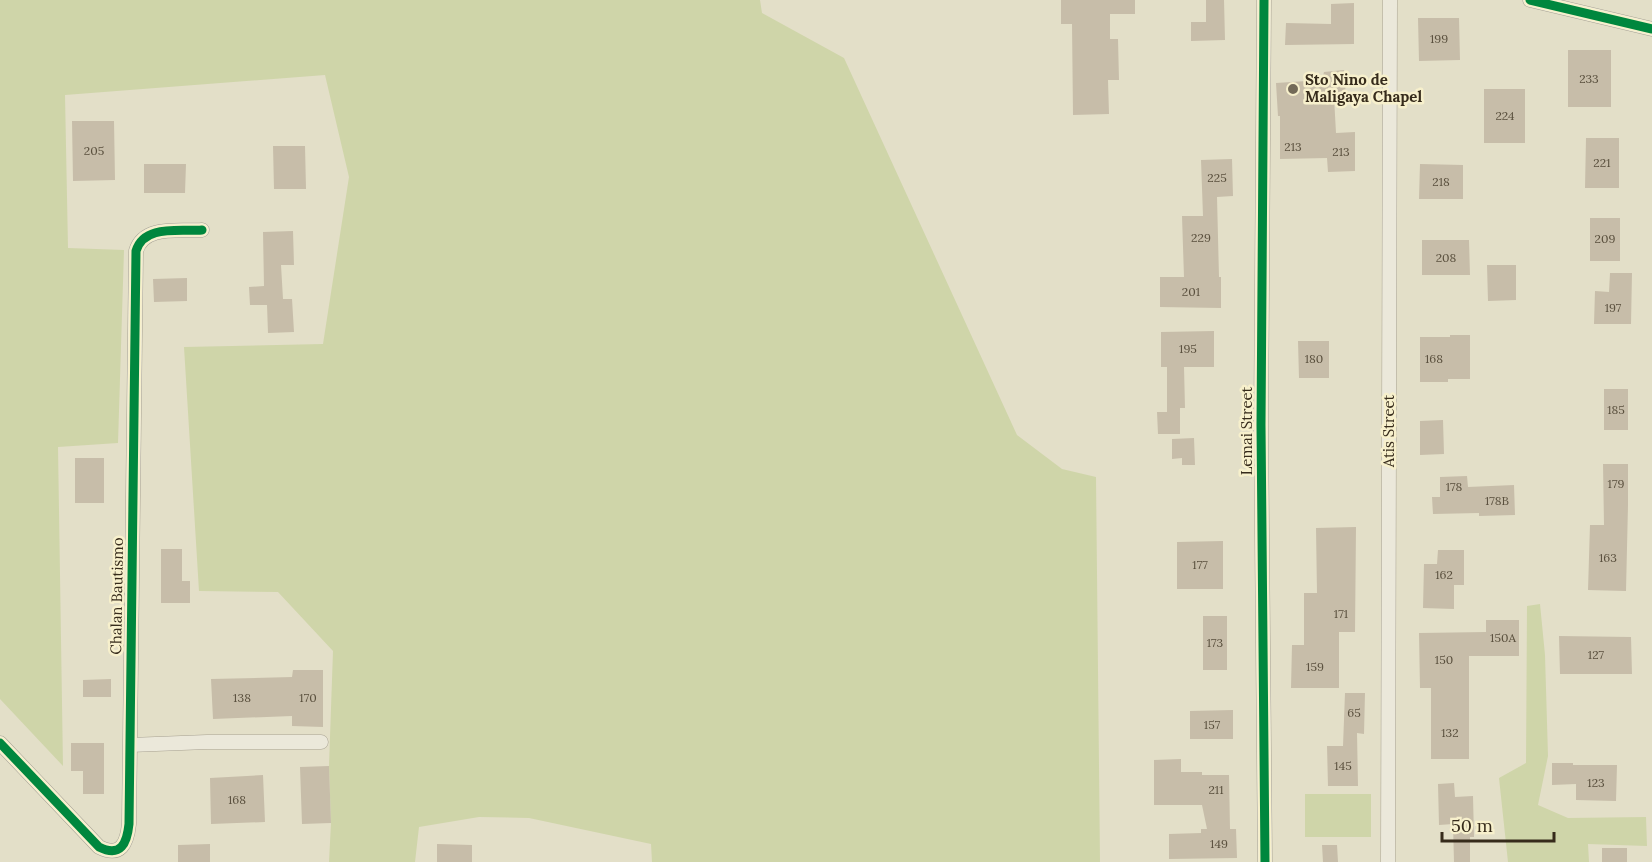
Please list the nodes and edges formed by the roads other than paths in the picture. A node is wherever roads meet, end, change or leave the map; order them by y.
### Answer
1 (1264, 0) edge
2 (1390, 0) edge
3 (1530, 0) edge
4 (1652, 29) edge
5 (202, 230) dead end
6 (321, 742) dead end
7 (0, 743) edge
8 (130, 746) junction
9 (1265, 862) edge
10 (1388, 862) edge

1 - 9 street, Lemai Street
2 - 10 street, Atis Street
3 - 4 street
5 - 8 street, Chalan Bautismo
6 - 8 street
7 - 8 street, Chalan Bautismo

